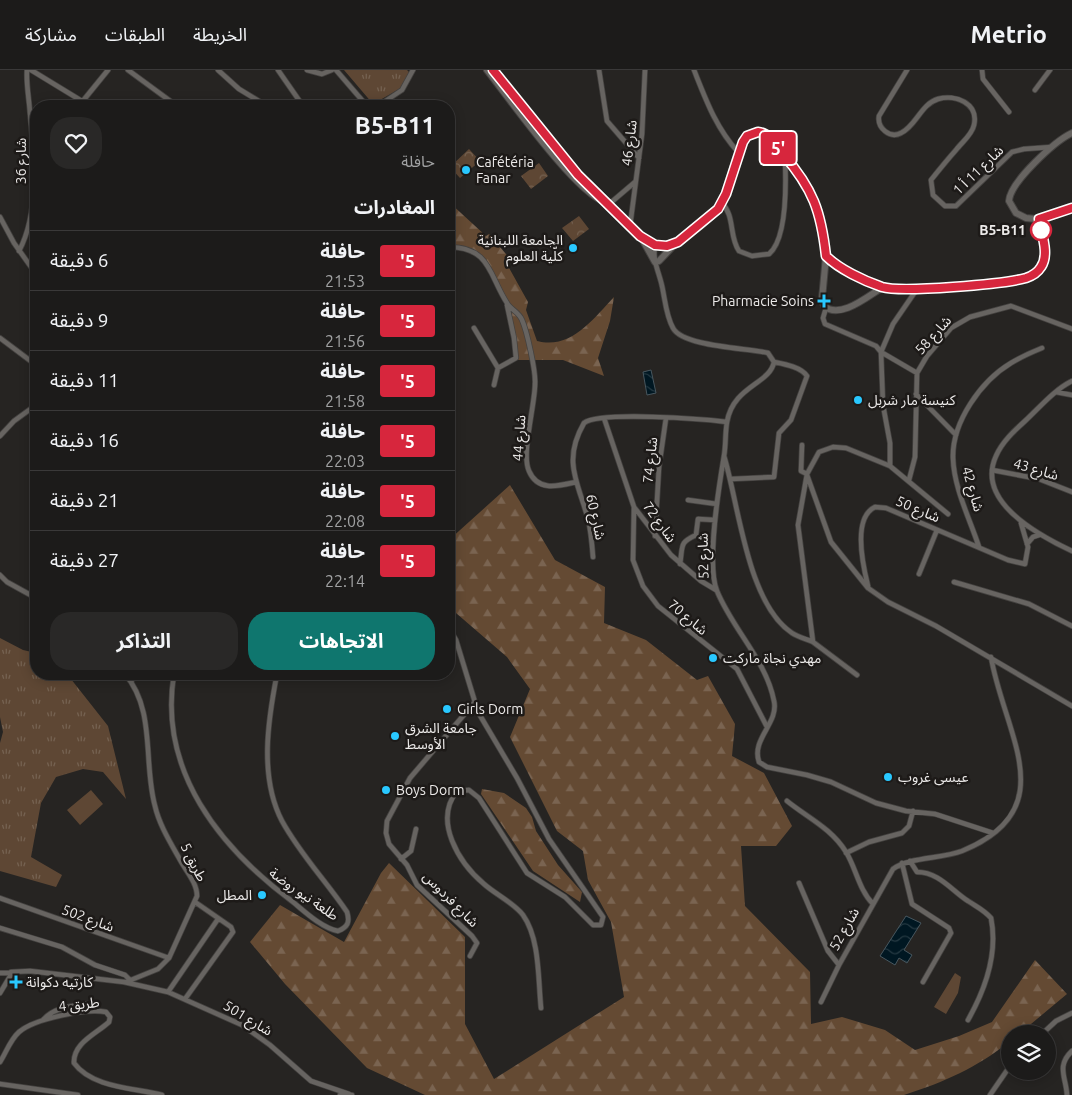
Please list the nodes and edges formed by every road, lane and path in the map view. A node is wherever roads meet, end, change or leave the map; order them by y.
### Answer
1 (29, 70) edge
2 (42, 70) edge
3 (108, 70) edge
4 (128, 70) edge
5 (218, 70) edge
6 (278, 70) edge
7 (308, 70) edge
8 (334, 70) edge
9 (487, 70) edge
10 (493, 70) edge
11 (599, 70) edge
12 (645, 70) edge
13 (694, 70) edge
14 (907, 70) edge
15 (982, 70) edge
16 (1050, 70) edge
17 (412, 71) edge
18 (39, 75) junction
19 (1036, 90) dead end
20 (30, 100) edge
21 (79, 100) edge
22 (84, 100) edge
23 (169, 100) edge
24 (257, 100) edge
25 (299, 100) edge
26 (361, 100) edge
27 (387, 100) edge
28 (1009, 112) dead end
29 (1072, 133) edge
30 (1052, 147) junction
31 (738, 152) junction
32 (784, 155) junction
33 (639, 158) junction
34 (635, 182) junction
35 (30, 203) edge
36 (722, 203) junction
37 (607, 204) junction
38 (1072, 208) edge
39 (0, 216) edge
40 (1039, 219) junction
41 (630, 226) junction
42 (640, 236) junction
43 (678, 242) junction
44 (658, 246) junction
45 (455, 248) edge
46 (19, 251) junction
47 (826, 256) junction
48 (657, 263) junction
49 (30, 266) edge
50 (883, 287) junction
51 (918, 287) junction
52 (507, 304) junction
53 (826, 308) junction
54 (474, 328) dead end
55 (1072, 329) edge
56 (0, 338) edge
57 (1042, 348) dead end
58 (881, 352) junction
59 (30, 360) edge
60 (774, 362) junction
61 (498, 368) junction
62 (917, 373) junction
63 (1072, 381) edge
64 (494, 385) dead end
65 (1056, 392) junction
66 (916, 394) junction
67 (1072, 395) edge
68 (30, 409) edge
69 (604, 418) junction
70 (666, 418) junction
71 (727, 422) junction
72 (956, 435) junction
73 (0, 436) edge
74 (802, 445) dead end
75 (724, 454) junction
76 (890, 466) junction
77 (992, 470) junction
78 (807, 474) junction
79 (730, 479) junction
80 (909, 480) junction
81 (576, 482) junction
82 (1072, 492) edge
83 (688, 500) dead end
84 (717, 504) junction
85 (634, 507) junction
86 (948, 514) dead end
87 (715, 520) junction
88 (1021, 523) junction
89 (937, 530) junction
90 (1039, 535) junction
91 (655, 536) junction
92 (1028, 544) junction
93 (979, 547) junction
94 (1072, 551) edge
95 (593, 557) dead end
96 (680, 564) junction
97 (919, 574) dead end
98 (0, 575) edge
99 (954, 582) dead end
100 (868, 588) junction
101 (716, 590) junction
102 (30, 595) edge
103 (1072, 626) edge
104 (455, 638) edge
105 (813, 642) junction
106 (991, 657) junction
107 (857, 675) dead end
108 (174, 680) edge
109 (276, 680) edge
110 (132, 682) edge
111 (474, 704) junction
112 (1072, 706) edge
113 (466, 712) junction
114 (478, 712) junction
115 (767, 727) junction
116 (787, 800) dead end
117 (913, 811) junction
118 (416, 829) dead end
119 (993, 833) junction
120 (846, 852) junction
121 (401, 859) junction
122 (910, 861) junction
123 (902, 863) junction
124 (799, 883) dead end
125 (0, 898) edge
126 (195, 902) junction
127 (873, 904) junction
128 (218, 919) junction
129 (0, 928) edge
130 (470, 956) dead end
131 (168, 958) junction
132 (839, 965) junction
133 (11, 972) junction
134 (0, 973) edge
135 (127, 981) junction
136 (923, 982) dead end
137 (168, 992) junction
138 (0, 993) edge
139 (185, 999) junction
140 (821, 1002) dead end
141 (93, 1003) dead end
142 (541, 1008) dead end
143 (1072, 1013) edge
144 (968, 1020) dead end
145 (42, 1022) junction
146 (1052, 1025) edge
147 (1072, 1051) edge
148 (0, 1062) edge
149 (1001, 1079) edge
150 (0, 1084) edge
151 (78, 1095) edge
152 (162, 1095) edge
153 (340, 1095) edge
154 (350, 1095) edge
155 (990, 1095) edge
156 (1067, 1095) edge

1 - 18 street
1 - 20 street, شارع 36
2 - 18 street
3 - 22 street
4 - 23 street
5 - 24 street
6 - 25 street
7 - 8 street
8 - 26 street
9 - 37 street
10 - 37 street
11 - 33 street
12 - 33 street, شارع 46
13 - 31 street
14 - 30 street, شارع 11 أ 1
15 - 28 street
16 - 19 street
17 - 27 street
18 - 21 street
29 - 30 street
30 - 40 street
31 - 32 street
31 - 36 street
32 - 36 street
32 - 47 street
33 - 34 street, شارع 46
34 - 37 street, شارع 46
34 - 41 street
35 - 46 street, شارع 36
36 - 43 street
37 - 41 street
38 - 40 street
39 - 46 street
40 - 51 street
41 - 42 street
42 - 44 street
42 - 48 street
43 - 44 street
43 - 48 street
44 - 48 street
45 - 52 street, شارع 44
46 - 49 street
47 - 50 street
47 - 53 street
48 - 60 street
50 - 51 street
50 - 53 street
51 - 58 street
52 - 61 street
52 - 81 street, شارع 44
53 - 58 street
54 - 61 street
55 - 62 street, شارع 58
56 - 59 street
57 - 72 street
58 - 62 street
58 - 76 street
60 - 71 street, شارع 52
60 - 79 street
61 - 64 street
62 - 66 street, شارع 58
63 - 65 street
65 - 67 street
65 - 77 street
66 - 72 street
66 - 80 street, شارع 58
68 - 73 street
69 - 70 street
69 - 81 street
69 - 85 street, شارع 72
70 - 71 street
70 - 91 street, شارع 74
71 - 75 street, شارع 52
72 - 93 street, شارع 42
74 - 78 street
75 - 79 street
75 - 84 street, شارع 52
76 - 78 street
76 - 80 street
77 - 82 street, شارع 43
77 - 88 street
78 - 100 street
78 - 105 street
79 - 105 street
80 - 86 street
81 - 95 street, شارع 60
83 - 84 street
84 - 87 street, شارع 52
85 - 91 street, شارع 72
85 - 115 street, شارع 70
87 - 96 street
87 - 101 street, شارع 52
88 - 90 street
88 - 92 street
89 - 93 street, شارع 50
89 - 97 street
89 - 100 street, شارع 50
90 - 92 street, شارع 50
90 - 94 street
91 - 96 street, شارع 72
92 - 93 street, شارع 50
96 - 101 street, شارع 72
98 - 102 street
99 - 103 street
100 - 106 street
101 - 115 street, شارع 52
104 - 111 street
105 - 107 street
106 - 112 street
106 - 119 street
108 - 109 street, طلعة نيو روضة
110 - 126 street, طريق 5
111 - 113 street, شارع فردوس
111 - 114 street
113 - 114 street
113 - 121 street, شارع فردوس
114 - 142 street
115 - 117 street, شارع 52
116 - 120 street
117 - 119 street
117 - 120 street
118 - 121 street
119 - 122 street
120 - 127 street
121 - 130 street, شارع فردوس
122 - 123 street
122 - 144 street
123 - 127 street, شارع 52
123 - 136 street
124 - 132 street
125 - 131 street, شارع 502
126 - 128 street
126 - 131 street, طريق 5
127 - 132 street, شارع 52
128 - 137 street
128 - 139 street
129 - 135 street
131 - 135 street, طريق 5
132 - 140 street, شارع 52
133 - 134 street
133 - 135 street, طريق 5
133 - 138 street
135 - 137 street, شارع 501
137 - 139 street, شارع 501
139 - 154 street, شارع 501
141 - 145 street
143 - 146 street
145 - 148 street, طريق 4
145 - 152 street, طريق 4
147 - 156 street
149 - 155 street
150 - 151 street
153 - 154 street

